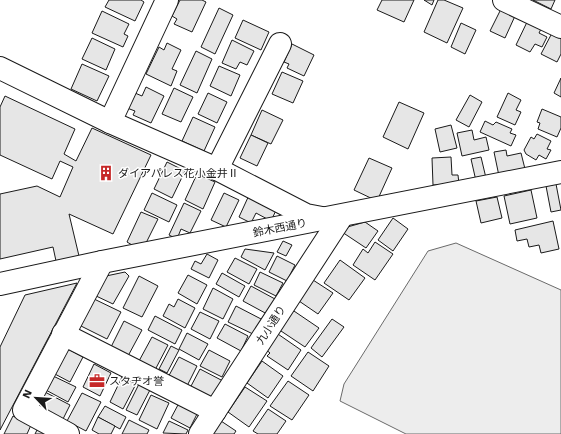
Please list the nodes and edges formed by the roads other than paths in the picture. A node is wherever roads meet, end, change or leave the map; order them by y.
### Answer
1 (167, 0) edge
2 (504, 0) edge
3 (561, 27) edge
4 (280, 44) dead end
5 (0, 68) edge
6 (110, 122) junction
7 (217, 168) junction
8 (561, 172) edge
9 (334, 217) junction
10 (102, 262) junction
11 (0, 284) edge
12 (63, 334) junction
13 (215, 411) junction
14 (68, 434) edge
15 (200, 434) edge

1 - 6 street
2 - 3 street
4 - 7 street
5 - 6 street
6 - 7 street
7 - 9 street
8 - 9 street, 鈴木西通り
9 - 10 street, 鈴木西通り
9 - 13 street, 九小通り
10 - 11 street, 鈴木西通り
10 - 12 street
12 - 13 street
12 - 14 street
13 - 15 street, 九小通り

